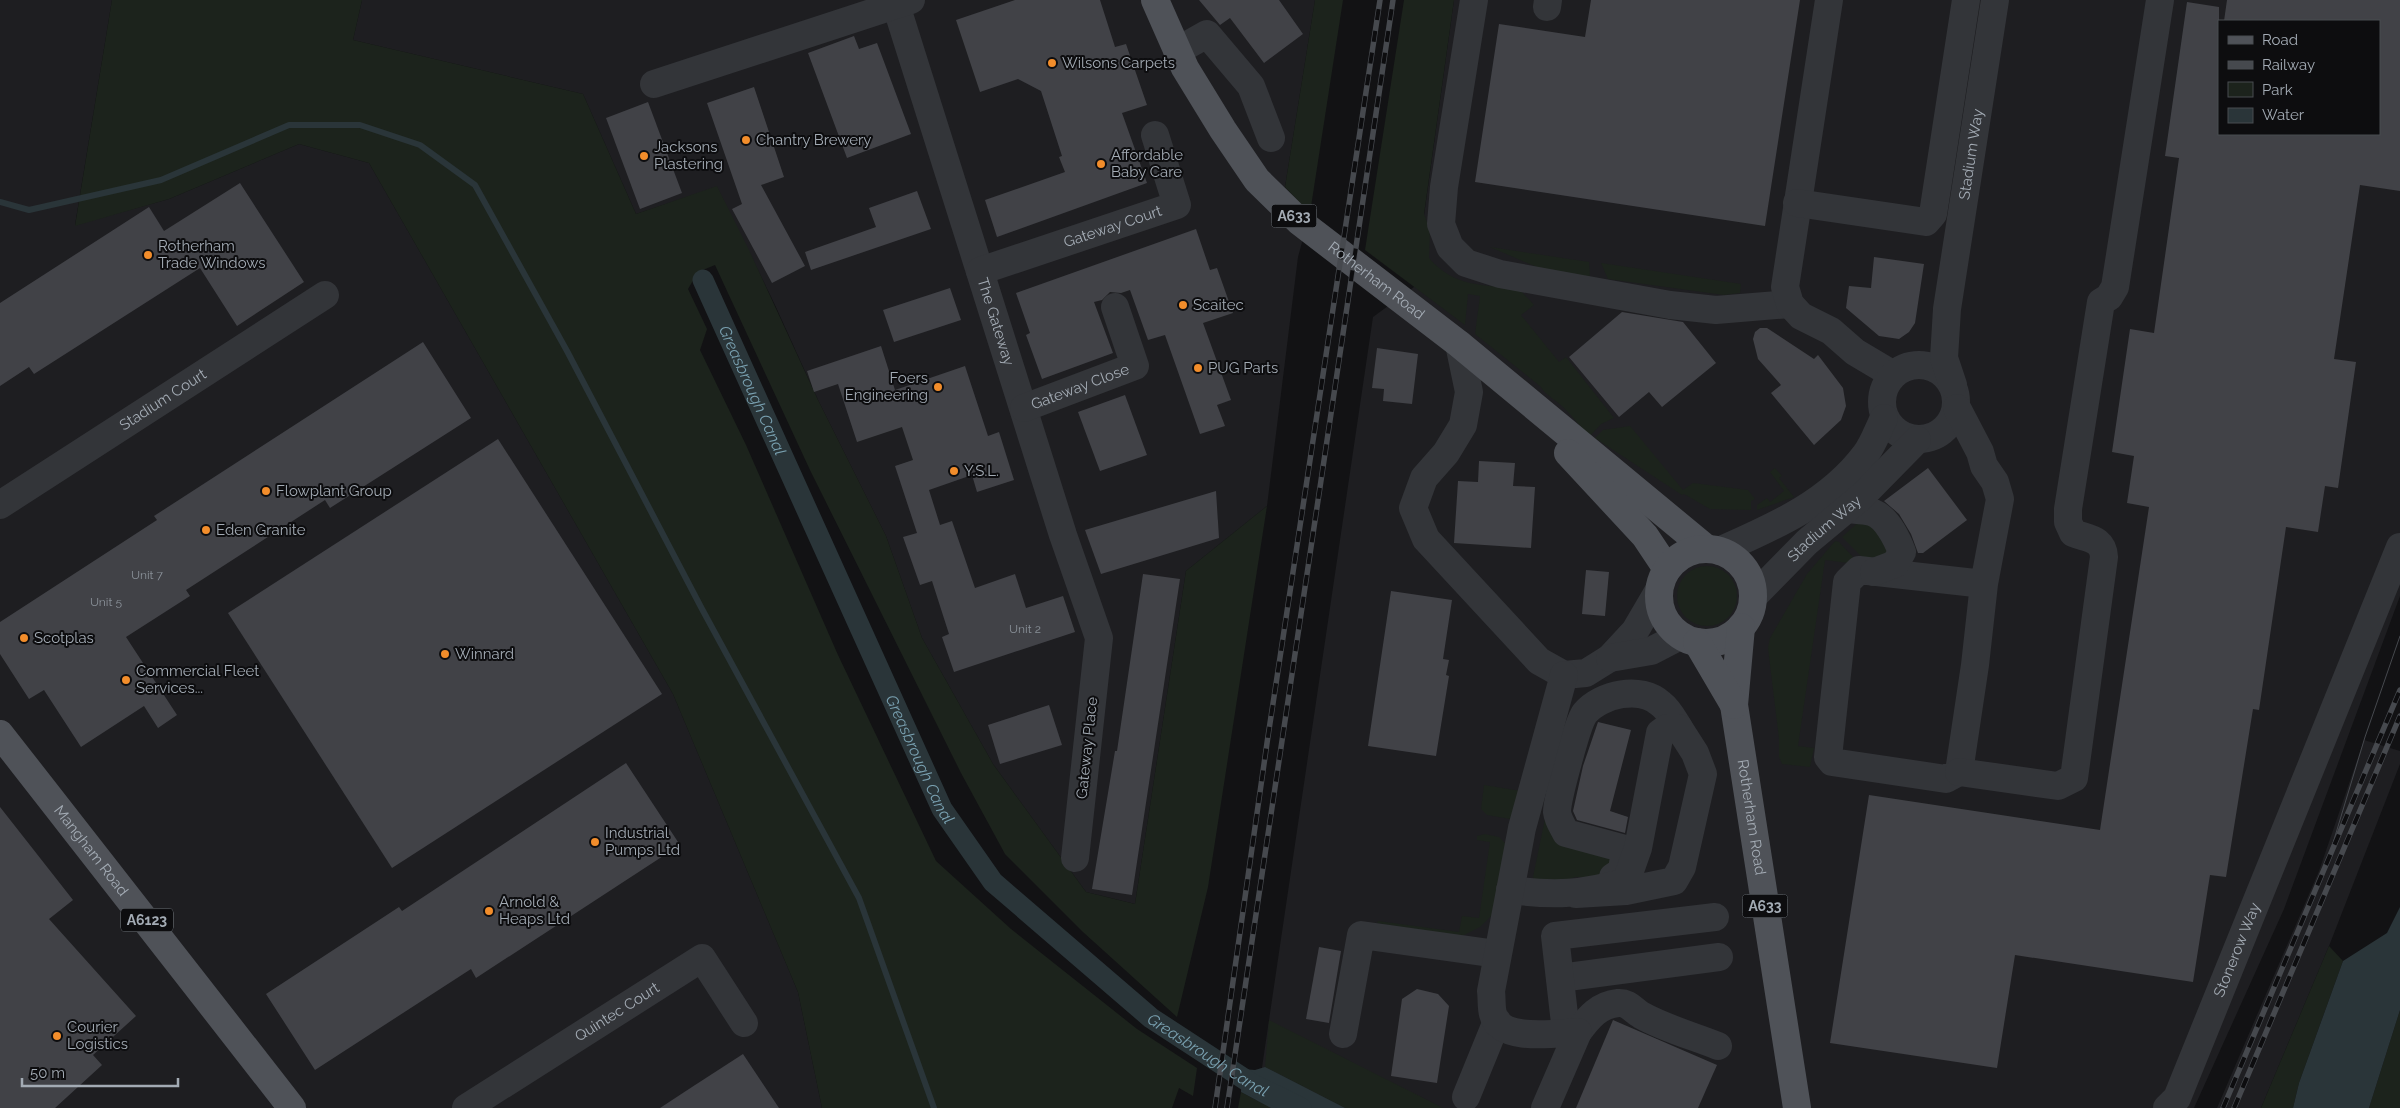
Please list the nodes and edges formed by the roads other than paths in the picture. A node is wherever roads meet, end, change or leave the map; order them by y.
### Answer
1 (1155, 0) edge
2 (1474, 0) edge
3 (1829, 0) edge
4 (1966, 0) edge
5 (1995, 0) edge
6 (2160, 0) edge
7 (903, 2) edge
8 (1177, 51) junction
9 (654, 84) dead end
10 (1155, 135) dead end
11 (1271, 138) dead end
12 (1797, 203) junction
13 (980, 271) junction
14 (325, 295) dead end
15 (1790, 304) junction
16 (1115, 307) dead end
17 (1947, 309) junction
18 (1459, 344) junction
19 (1855, 352) junction
20 (1919, 364) junction
21 (1892, 374) junction
22 (1498, 376) junction
23 (1955, 396) junction
24 (1024, 408) junction
25 (1882, 411) junction
26 (1924, 439) junction
27 (1984, 466) junction
28 (0, 505) edge
29 (1847, 509) junction
30 (2400, 547) edge
31 (1713, 550) junction
32 (1874, 572) junction
33 (1663, 580) junction
34 (1984, 584) junction
35 (1753, 597) junction
36 (1741, 627) junction
37 (1099, 638) joint
38 (1688, 639) junction
39 (1610, 658) junction
40 (1564, 675) junction
41 (1734, 705) junction
42 (1679, 728) junction
43 (0, 734) edge
44 (1961, 762) junction
45 (1075, 858) dead end
46 (1510, 890) junction
47 (1576, 894) junction
48 (1549, 916) junction
49 (1715, 917) dead end
50 (1497, 954) junction
51 (1719, 957) dead end
52 (1560, 978) junction
53 (1497, 1021) junction
54 (744, 1023) dead end
55 (1572, 1032) junction
56 (1343, 1034) dead end
57 (1718, 1046) dead end
58 (1466, 1098) dead end
59 (292, 1108) edge
60 (466, 1108) edge
61 (1545, 1108) edge
62 (1797, 1108) edge
63 (2167, 1108) edge

1 - 8 main road, Rotherham Road / A633
2 - 15 street
3 - 12 street
4 - 12 street
5 - 17 street, Stadium Way
6 - 44 street
7 - 9 street, The Gateway
7 - 13 street, The Gateway
8 - 11 street
8 - 18 main road, Rotherham Road / A633
10 - 13 street, Gateway Court
12 - 15 street
13 - 24 street, The Gateway
14 - 28 street, Stadium Court
15 - 19 street
16 - 24 street, Gateway Close
17 - 20 street, Stadium Way
17 - 23 street, Stadium Way
18 - 22 main road, Rotherham Road / A633
18 - 40 street
19 - 21 street
19 - 25 street
20 - 21 street
20 - 23 street
21 - 25 street
22 - 31 main road, Rotherham Road / A633
22 - 33 main road, Rotherham Road / A633
23 - 26 street
23 - 27 street
24 - 37 street, The Gateway
25 - 26 street
25 - 31 street, Stadium Way
26 - 27 street
26 - 29 street, Stadium Way
27 - 34 street
29 - 32 street
29 - 35 street, Stadium Way
30 - 63 street, Stonerow Way
31 - 33 main road
31 - 35 main road, Rotherham Road / A633
32 - 34 street
32 - 44 street
33 - 38 main road, Rotherham Road / A633
33 - 39 street
34 - 44 street
35 - 36 main road, Rotherham Road / A633
36 - 38 main road
36 - 41 main road, Rotherham Road / A633
37 - 45 street, Gateway Place
38 - 39 street
38 - 41 main road, Rotherham Road / A633
39 - 40 street
40 - 46 street
41 - 62 main road, Rotherham Road / A633
42 - 47 street
42 - 47 street
42 - 48 street
43 - 59 main road, Mangham Road / A6123
46 - 48 street
46 - 50 street
47 - 48 street
48 - 49 street
48 - 52 street
50 - 53 street
50 - 56 street
51 - 52 street
52 - 55 street
53 - 55 street
53 - 58 street
54 - 60 street, Quintec Court
55 - 57 street
55 - 61 street

